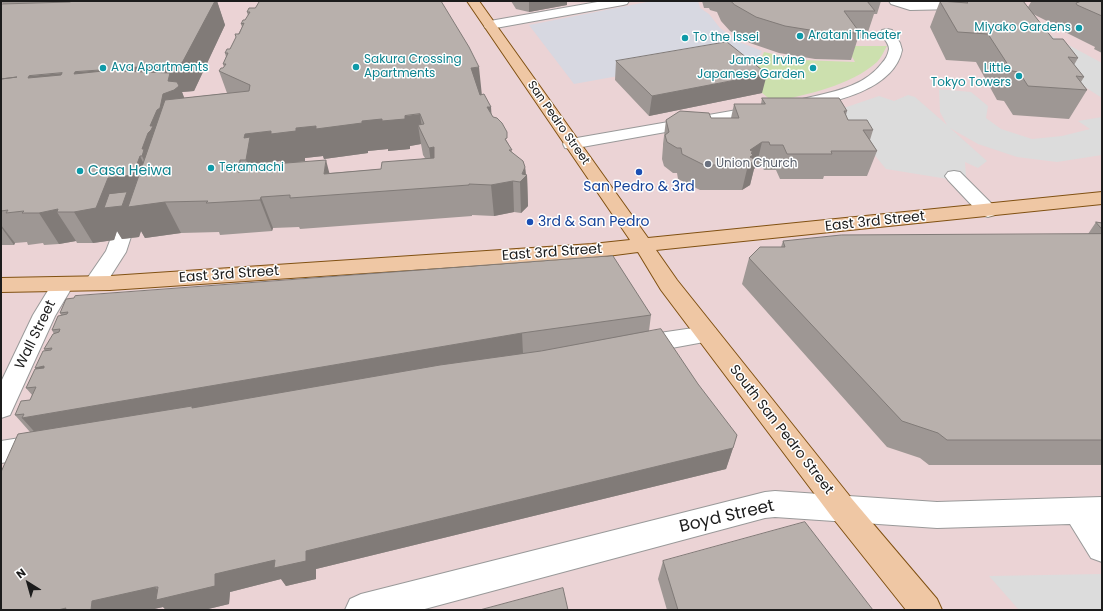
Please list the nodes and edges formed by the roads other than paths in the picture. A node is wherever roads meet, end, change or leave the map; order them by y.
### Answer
1 (473, 1) edge
2 (623, 1) edge
3 (895, 1) edge
4 (958, 5) edge
5 (490, 26) junction
6 (887, 33) dead end
7 (571, 144) junction
8 (954, 176) dead end
9 (1102, 198) edge
10 (131, 208) edge
11 (988, 211) junction
12 (643, 245) junction
13 (95, 283) junction
14 (63, 284) junction
15 (1, 285) edge
16 (707, 334) junction
17 (620, 348) edge
18 (1, 408) edge
19 (65, 442) edge
20 (1, 452) edge
21 (842, 508) junction
22 (1090, 510) edge
23 (1102, 548) edge
24 (361, 610) edge
25 (926, 610) edge

1 - 5 main road, San Pedro Street
2 - 5 street
3 - 4 street
5 - 7 main road, San Pedro Street
6 - 7 street
7 - 12 main road, San Pedro Street
8 - 11 street
9 - 11 main road, East 3rd Street
10 - 13 street
11 - 12 main road, East 3rd Street
12 - 13 main road, East 3rd Street
12 - 16 main road, South San Pedro Street
13 - 14 main road, East 3rd Street
14 - 15 main road, East 3rd Street
14 - 18 street, Wall Street
16 - 17 street
16 - 21 main road, South San Pedro Street
19 - 20 street
21 - 22 street, Boyd Street
21 - 24 street, Boyd Street
21 - 25 main road, South San Pedro Street
22 - 23 street

